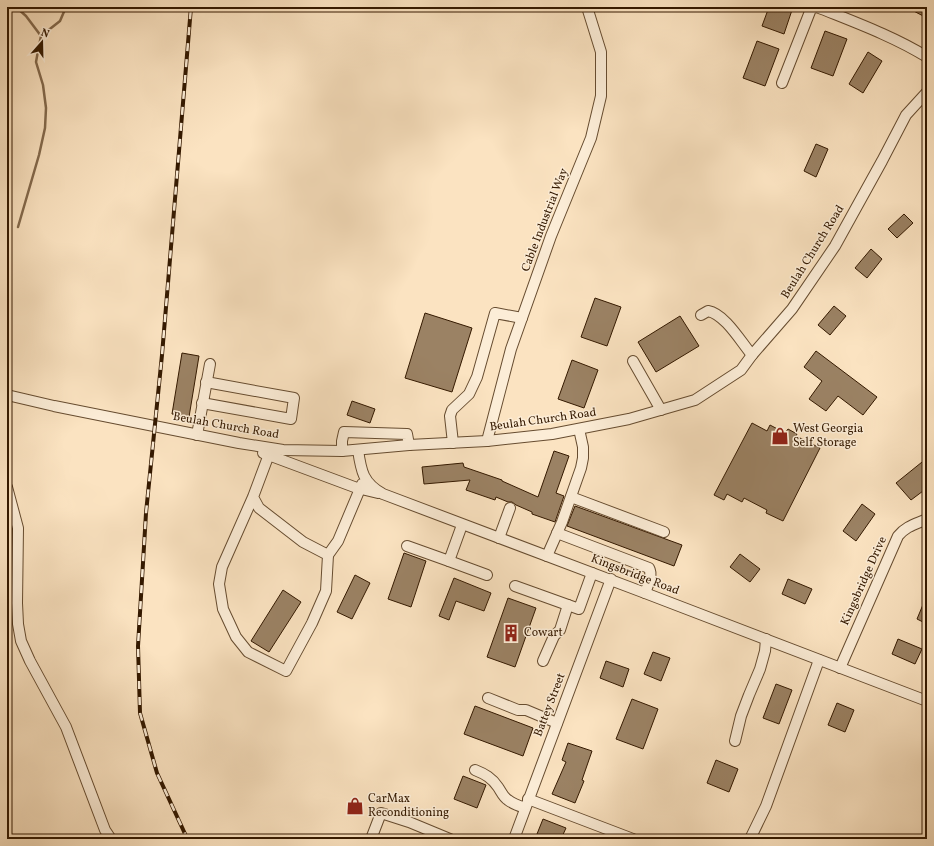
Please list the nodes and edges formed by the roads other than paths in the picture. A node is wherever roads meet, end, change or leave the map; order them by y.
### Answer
1 (587, 7) edge
2 (816, 7) edge
3 (927, 57) edge
4 (782, 83) dead end
5 (927, 92) edge
6 (701, 315) dead end
7 (522, 318) junction
8 (752, 356) junction
9 (633, 361) dead end
10 (210, 364) dead end
11 (206, 382) junction
12 (7, 396) edge
13 (202, 403) junction
14 (661, 410) junction
15 (579, 429) junction
16 (197, 435) junction
17 (487, 441) junction
18 (453, 443) junction
19 (409, 445) junction
20 (358, 450) junction
21 (342, 451) junction
22 (270, 452) junction
23 (364, 476) junction
24 (7, 486) edge
25 (360, 488) junction
26 (383, 494) junction
27 (253, 497) junction
28 (571, 497) junction
29 (510, 508) dead end
30 (927, 519) edge
31 (462, 525) junction
32 (664, 532) dead end
33 (556, 533) junction
34 (499, 538) junction
35 (407, 546) dead end
36 (328, 555) junction
37 (547, 556) junction
38 (449, 561) junction
39 (592, 573) junction
40 (487, 575) dead end
41 (611, 580) junction
42 (515, 586) dead end
43 (645, 593) junction
44 (568, 605) junction
45 (766, 639) junction
46 (819, 660) junction
47 (543, 662) dead end
48 (840, 668) junction
49 (488, 698) dead end
50 (927, 701) edge
51 (557, 723) junction
52 (735, 741) dead end
53 (475, 770) dead end
54 (526, 804) junction
55 (111, 839) edge
56 (371, 839) edge
57 (450, 839) edge
58 (514, 839) edge
59 (633, 839) edge
60 (750, 839) edge

1 - 7 street, Cable Industrial Way
2 - 3 street
2 - 4 street
5 - 8 street, Beulah Church Road
6 - 8 street
7 - 17 street, Cable Industrial Way
7 - 18 street
8 - 14 street, Beulah Church Road
9 - 14 street
10 - 11 street
11 - 13 street
11 - 13 street
12 - 16 street, Beulah Church Road
13 - 16 street
14 - 15 street, Beulah Church Road
15 - 17 street, Beulah Church Road
15 - 28 street
16 - 22 street, Beulah Church Road
17 - 18 street, Beulah Church Road
18 - 19 street, Beulah Church Road
19 - 20 street, Beulah Church Road
19 - 21 street
20 - 21 street, Beulah Church Road
20 - 23 street, Kingsbridge Road
21 - 22 street, Beulah Church Road
22 - 25 street
22 - 27 street
23 - 25 street
23 - 26 street, Kingsbridge Road
24 - 55 street
25 - 26 street
25 - 36 street
26 - 31 street, Kingsbridge Road
27 - 36 street
27 - 36 street
28 - 32 street
28 - 33 street
29 - 34 street
30 - 48 street, Kingsbridge Drive
31 - 34 street, Kingsbridge Road
31 - 38 street
33 - 37 street
33 - 43 street
34 - 37 street, Kingsbridge Road
35 - 38 street
37 - 39 street, Kingsbridge Road
38 - 40 street
39 - 41 street, Kingsbridge Road
39 - 44 street
41 - 43 street, Kingsbridge Road
41 - 51 street, Battey Street
42 - 44 street
43 - 45 street, Kingsbridge Road
44 - 47 street
45 - 46 street, Kingsbridge Road
45 - 52 street
46 - 48 street, Kingsbridge Road
46 - 60 street
48 - 50 street, Kingsbridge Road
49 - 51 street
51 - 54 street, Battey Street
53 - 54 street
54 - 58 street, Battey Street
54 - 59 street
56 - 57 street

